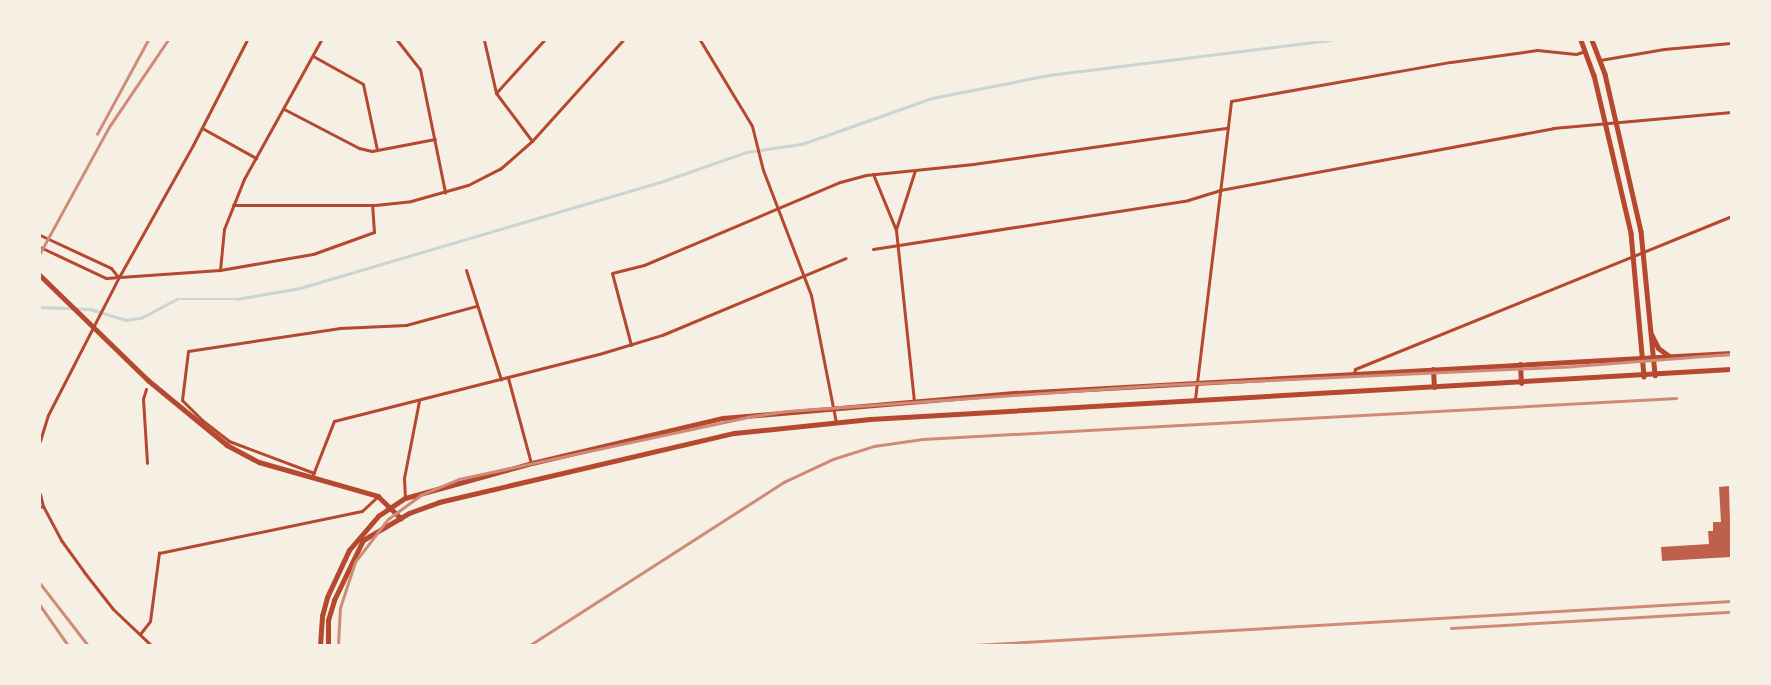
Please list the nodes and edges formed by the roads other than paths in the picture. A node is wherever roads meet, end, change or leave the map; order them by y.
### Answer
1 (247, 40) edge
2 (321, 40) edge
3 (397, 40) edge
4 (484, 40) edge
5 (544, 40) edge
6 (623, 40) edge
7 (700, 40) edge
8 (1581, 40) edge
9 (1592, 40) edge
10 (1731, 43) edge
11 (1585, 51) junction
12 (313, 56) junction
13 (1600, 60) junction
14 (496, 93) junction
15 (284, 109) junction
16 (1731, 112) edge
17 (1616, 122) junction
18 (1606, 123) junction
19 (202, 128) junction
20 (1227, 128) junction
21 (435, 139) junction
22 (532, 141) junction
23 (377, 150) junction
24 (256, 158) junction
25 (915, 170) junction
26 (873, 174) junction
27 (1220, 190) junction
28 (444, 192) junction
29 (233, 205) junction
30 (372, 205) junction
31 (779, 209) junction
32 (1731, 216) edge
33 (896, 230) junction
34 (40, 235) edge
35 (898, 245) junction
36 (40, 247) edge
37 (873, 249) dead end
38 (1643, 250) junction
39 (1633, 253) junction
40 (846, 258) dead end
41 (220, 270) junction
42 (466, 270) dead end
43 (40, 276) edge
44 (805, 276) junction
45 (119, 277) junction
46 (476, 306) junction
47 (1651, 334) junction
48 (631, 345) junction
49 (1731, 352) edge
50 (1671, 357) junction
51 (1643, 358) junction
52 (1654, 358) junction
53 (1520, 364) junction
54 (1433, 369) junction
55 (1731, 369) edge
56 (1354, 373) junction
57 (1655, 375) junction
58 (1644, 376) junction
59 (508, 378) junction
60 (501, 380) junction
61 (1197, 382) junction
62 (1521, 383) junction
63 (1434, 387) junction
64 (146, 389) dead end
65 (1195, 399) junction
66 (914, 400) junction
67 (419, 401) junction
68 (834, 406) junction
69 (836, 424) junction
70 (40, 441) edge
71 (147, 463) dead end
72 (532, 463) junction
73 (313, 475) junction
74 (40, 494) edge
75 (378, 496) junction
76 (405, 498) junction
77 (42, 506) edge
78 (389, 508) junction
79 (401, 518) junction
80 (140, 634) junction
81 (151, 645) edge
82 (320, 645) edge
83 (328, 645) edge

1 - 19 street
2 - 12 street
3 - 21 street
4 - 14 street
5 - 14 street
6 - 22 street
7 - 31 street
8 - 11 street
9 - 13 street
10 - 13 street
11 - 18 street
11 - 20 street
12 - 15 street
12 - 23 street
13 - 17 street
14 - 22 street
15 - 23 street
15 - 24 street
16 - 17 street
17 - 18 street
17 - 38 street
18 - 27 street
18 - 39 street
19 - 24 street
19 - 45 street
20 - 25 street
20 - 27 street
21 - 23 street
21 - 28 street
22 - 28 street
24 - 29 street
25 - 26 street
25 - 33 street
26 - 31 street
26 - 33 street
27 - 35 street
27 - 61 street
28 - 30 street
29 - 30 street
29 - 41 street
30 - 41 street
31 - 44 street
31 - 48 street
32 - 38 street
33 - 35 street
34 - 45 street
35 - 37 street
35 - 66 street
36 - 45 street
38 - 39 street
38 - 47 street
39 - 51 street
39 - 56 street
40 - 44 street
41 - 45 street
42 - 46 street
43 - 73 street
44 - 48 street
44 - 68 street
45 - 70 street
46 - 60 street
46 - 73 street
47 - 50 main road
47 - 52 street
48 - 59 street
49 - 50 main road
50 - 52 main road
51 - 52 main road
51 - 53 main road
51 - 58 street
52 - 57 street
53 - 54 main road
53 - 62 main road
54 - 56 main road
54 - 63 main road
55 - 57 main road
56 - 61 main road
57 - 58 main road
58 - 62 main road
59 - 60 street
59 - 72 street
60 - 67 street
61 - 65 street
61 - 66 main road
62 - 63 main road
63 - 65 main road
64 - 71 street
65 - 69 main road
66 - 68 main road
67 - 73 street
67 - 76 street
68 - 69 street
68 - 72 main road
69 - 79 main road
72 - 76 main road
73 - 75 street
74 - 77 street
75 - 78 street
75 - 80 street
76 - 78 main road
77 - 80 street
78 - 79 street
78 - 82 main road
79 - 83 main road
80 - 81 street

